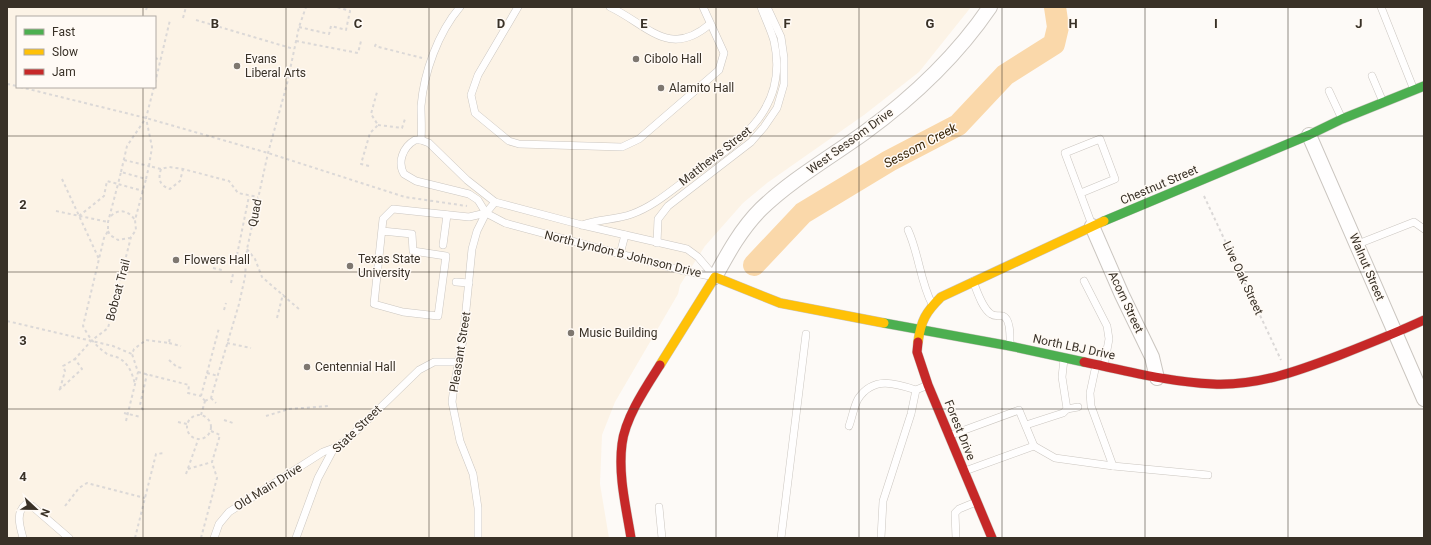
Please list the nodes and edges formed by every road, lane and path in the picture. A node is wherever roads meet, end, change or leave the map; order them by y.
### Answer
1 (186, 7) edge
2 (306, 7) edge
3 (337, 7) edge
4 (460, 7) edge
5 (518, 7) edge
6 (610, 7) edge
7 (703, 7) edge
8 (761, 7) edge
9 (768, 7) edge
10 (990, 7) edge
11 (1381, 7) edge
12 (183, 18) dead end
13 (170, 20) dead end
14 (196, 20) dead end
15 (710, 24) junction
16 (299, 27) junction
17 (360, 40) dead end
18 (296, 41) junction
19 (376, 44) dead end
20 (294, 49) junction
21 (156, 58) edge
22 (422, 58) dead end
23 (161, 60) junction
24 (1372, 76) dead end
25 (156, 79) edge
26 (1424, 86) edge
27 (22, 88) edge
28 (154, 88) edge
29 (1414, 90) junction
30 (1330, 91) dead end
31 (377, 92) dead end
32 (1383, 102) junction
33 (146, 118) junction
34 (405, 119) dead end
35 (1342, 119) junction
36 (378, 124) junction
37 (1309, 135) junction
38 (421, 140) junction
39 (268, 153) junction
40 (124, 160) junction
41 (149, 166) junction
42 (369, 166) dead end
43 (161, 169) junction
44 (183, 169) junction
45 (120, 172) junction
46 (62, 179) dead end
47 (146, 179) junction
48 (1198, 182) junction
49 (118, 184) junction
50 (143, 190) junction
51 (1080, 193) junction
52 (250, 196) junction
53 (258, 197) junction
54 (495, 202) junction
55 (470, 207) dead end
56 (56, 211) dead end
57 (486, 213) junction
58 (448, 215) junction
59 (79, 216) junction
60 (110, 217) junction
61 (135, 220) junction
62 (108, 222) junction
63 (582, 225) junction
64 (1092, 226) junction
65 (1424, 228) edge
66 (908, 230) dead end
67 (108, 231) junction
68 (382, 231) junction
69 (625, 235) junction
70 (131, 237) junction
71 (657, 243) junction
72 (1358, 244) junction
73 (443, 245) dead end
74 (247, 249) junction
75 (620, 254) junction
76 (237, 255) dead end
77 (99, 260) junction
78 (213, 268) dead end
79 (222, 270) dead end
80 (233, 274) dead end
81 (715, 277) junction
82 (973, 281) junction
83 (1084, 281) dead end
84 (231, 282) dead end
85 (456, 282) dead end
86 (469, 283) junction
87 (283, 294) junction
88 (226, 303) dead end
89 (932, 305) junction
90 (224, 310) dead end
91 (300, 310) dead end
92 (277, 318) dead end
93 (1424, 320) edge
94 (7, 322) edge
95 (219, 328) dead end
96 (920, 329) junction
97 (806, 334) dead end
98 (1395, 334) junction
99 (170, 338) dead end
100 (91, 341) junction
101 (169, 343) junction
102 (227, 343) junction
103 (181, 346) dead end
104 (1010, 346) junction
105 (251, 348) dead end
106 (132, 354) junction
107 (1064, 358) junction
108 (75, 359) junction
109 (169, 360) dead end
110 (458, 362) junction
111 (1100, 365) junction
112 (182, 368) dead end
113 (138, 372) junction
114 (207, 373) junction
115 (147, 374) junction
116 (1287, 375) junction
117 (218, 376) junction
118 (1157, 378) junction
119 (135, 384) junction
120 (928, 385) junction
121 (916, 390) junction
122 (201, 396) junction
123 (212, 398) junction
124 (1424, 399) edge
125 (205, 401) junction
126 (216, 403) dead end
127 (330, 406) dead end
128 (1078, 407) dead end
129 (1067, 409) junction
130 (143, 410) dead end
131 (124, 413) dead end
132 (201, 415) junction
133 (266, 416) dead end
134 (141, 417) dead end
135 (224, 420) dead end
136 (126, 421) dead end
137 (178, 422) dead end
138 (233, 423) dead end
139 (187, 424) junction
140 (1026, 425) junction
141 (849, 426) dead end
142 (211, 431) junction
143 (951, 436) junction
144 (198, 440) junction
145 (1034, 446) junction
146 (334, 448) junction
147 (166, 453) dead end
148 (212, 462) junction
149 (1113, 466) junction
150 (188, 469) junction
151 (964, 471) junction
152 (186, 474) dead end
153 (1208, 475) dead end
154 (145, 498) junction
155 (976, 502) junction
156 (65, 506) dead end
157 (659, 507) dead end
158 (23, 538) edge
159 (69, 538) edge
160 (135, 538) edge
161 (201, 538) edge
162 (214, 538) edge
163 (296, 538) edge
164 (478, 538) edge
165 (631, 538) edge
166 (662, 538) edge
167 (781, 538) edge
168 (880, 538) edge
169 (956, 538) edge
170 (992, 538) edge

1 - 12 path
2 - 16 path, Quad
3 - 16 path
4 - 38 lane
5 - 15 lane
6 - 15 lane
7 - 15 lane
8 - 63 lane, Matthews Street
9 - 71 lane, Matthews Street
10 - 81 street, West Sessom Drive
11 - 29 lane
13 - 23 path
14 - 20 path
16 - 18 path, Quad
17 - 18 path
18 - 20 path, Quad
19 - 22 path
20 - 39 path, Quad
21 - 23 path
23 - 25 path
24 - 32 lane
26 - 29 street, Chestnut Street
27 - 33 path
28 - 33 path, Bobcat Trail
29 - 32 street, Chestnut Street
30 - 35 lane
31 - 36 path
32 - 35 street, Chestnut Street
33 - 39 path
33 - 40 path
33 - 41 path, Bobcat Trail
34 - 36 path
35 - 37 street, Chestnut Street
36 - 42 path
37 - 48 street, Chestnut Street
37 - 72 street, Walnut Street
38 - 54 lane, North Lyndon B Johnson Drive
38 - 57 lane, North Lyndon B Johnson Drive
39 - 53 path, Quad
39 - 55 path
40 - 41 path
40 - 45 path
41 - 43 path
41 - 47 path, Bobcat Trail
43 - 44 path
43 - 44 path
44 - 52 path
45 - 47 path
45 - 49 path
46 - 59 path
47 - 50 path, Bobcat Trail
48 - 64 street, Chestnut Street
48 - 116 path, Live Oak Street
49 - 50 path
49 - 59 path
49 - 60 path
50 - 61 path, Bobcat Trail
51 - 51 lane
51 - 64 lane
52 - 53 path
52 - 76 path
53 - 74 path, Quad
54 - 57 lane, Pleasant Street
54 - 63 lane, North Lyndon B Johnson Drive
56 - 59 path
57 - 58 lane
57 - 75 lane, North Lyndon B Johnson Drive
57 - 86 lane, Pleasant Street
58 - 68 lane
58 - 73 lane
59 - 62 path
59 - 77 path
60 - 61 path
60 - 62 path
61 - 70 path, Bobcat Trail
62 - 67 path
63 - 69 lane, North Lyndon B Johnson Drive
64 - 82 street, Chestnut Street
64 - 118 street, Acorn Street
65 - 72 lane
66 - 89 lane
67 - 70 path
67 - 77 path
68 - 68 lane
69 - 71 lane, North Lyndon B Johnson Drive
69 - 75 lane
70 - 100 path, Bobcat Trail
71 - 81 lane, North Lyndon B Johnson Drive
72 - 98 street, Walnut Street
74 - 87 path
74 - 102 path, Quad
75 - 81 lane, North Lyndon B Johnson Drive
77 - 100 path
78 - 79 path
80 - 84 path
81 - 96 street, North LBJ Drive
81 - 165 street
82 - 89 street, Chestnut Street
82 - 104 lane
83 - 111 lane
85 - 86 lane
86 - 110 lane, Pleasant Street
87 - 91 path
87 - 92 path
88 - 90 path
89 - 96 street, Chestnut Street
93 - 98 street, North LBJ Drive
94 - 100 path
95 - 114 path
96 - 104 street, North LBJ Drive
96 - 120 street, Forest Drive
97 - 167 lane
98 - 116 street, North LBJ Drive
98 - 124 street, Walnut Street
99 - 101 path
100 - 106 path
100 - 108 path, Bobcat Trail
100 - 119 path
101 - 103 path
101 - 106 path
102 - 105 path
102 - 117 path, Quad
104 - 107 street, North LBJ Drive
106 - 113 path
107 - 111 street, North LBJ Drive
107 - 129 lane
108 - 108 path, Bobcat Trail
109 - 112 path
110 - 146 lane, State Street
110 - 164 lane, Pleasant Street
111 - 118 street, North LBJ Drive
111 - 149 lane
113 - 115 path
113 - 119 path
114 - 117 path
114 - 122 path
115 - 122 path
115 - 130 path
116 - 118 street, North LBJ Drive
117 - 123 path, Quad
119 - 136 path
120 - 121 lane
120 - 143 street, Forest Drive
121 - 141 lane
121 - 168 lane
122 - 125 path
123 - 125 path
123 - 126 path
125 - 132 path
127 - 133 path
128 - 129 lane
129 - 140 lane
131 - 134 path, bridge
132 - 139 path
132 - 142 path
135 - 138 path
137 - 139 path
139 - 144 path
140 - 143 lane
140 - 145 lane
142 - 144 path
142 - 148 path
143 - 151 street, Forest Drive
144 - 150 path
145 - 149 lane
145 - 151 lane
146 - 162 lane, Old Main Drive
146 - 163 lane, State Street
147 - 154 path
148 - 150 path
148 - 161 path
149 - 153 lane
150 - 152 path
151 - 155 street, Forest Drive
154 - 156 path
154 - 160 path
155 - 169 lane
155 - 170 street, Forest Drive
157 - 166 lane
158 - 159 lane

